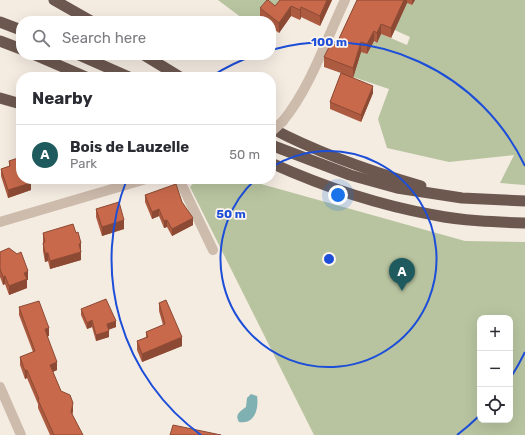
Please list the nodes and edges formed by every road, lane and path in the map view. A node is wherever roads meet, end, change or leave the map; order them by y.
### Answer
1 (54, 0) edge
2 (345, 0) edge
3 (82, 16) edge
4 (0, 22) edge
5 (16, 28) edge
6 (0, 41) edge
7 (16, 47) edge
8 (47, 60) edge
9 (90, 60) edge
10 (152, 60) edge
11 (74, 72) edge
12 (118, 72) edge
13 (172, 72) edge
14 (0, 98) edge
15 (16, 103) edge
16 (276, 127) edge
17 (276, 130) edge
18 (276, 148) edge
19 (276, 165) edge
20 (276, 171) edge
21 (294, 173) junction
22 (129, 184) edge
23 (181, 184) edge
24 (462, 198) junction
25 (525, 201) edge
26 (0, 222) edge
27 (525, 223) edge
28 (213, 250) dead end
29 (0, 387) edge
30 (21, 435) edge

1 - 3 highway
2 - 16 street, bridge
4 - 5 highway
6 - 7 highway
8 - 11 highway
9 - 12 highway
10 - 13 highway
14 - 15 highway
17 - 24 highway
18 - 24 highway
19 - 21 highway
20 - 21 highway
21 - 27 highway
22 - 26 street
23 - 28 street
24 - 25 highway
29 - 30 street

